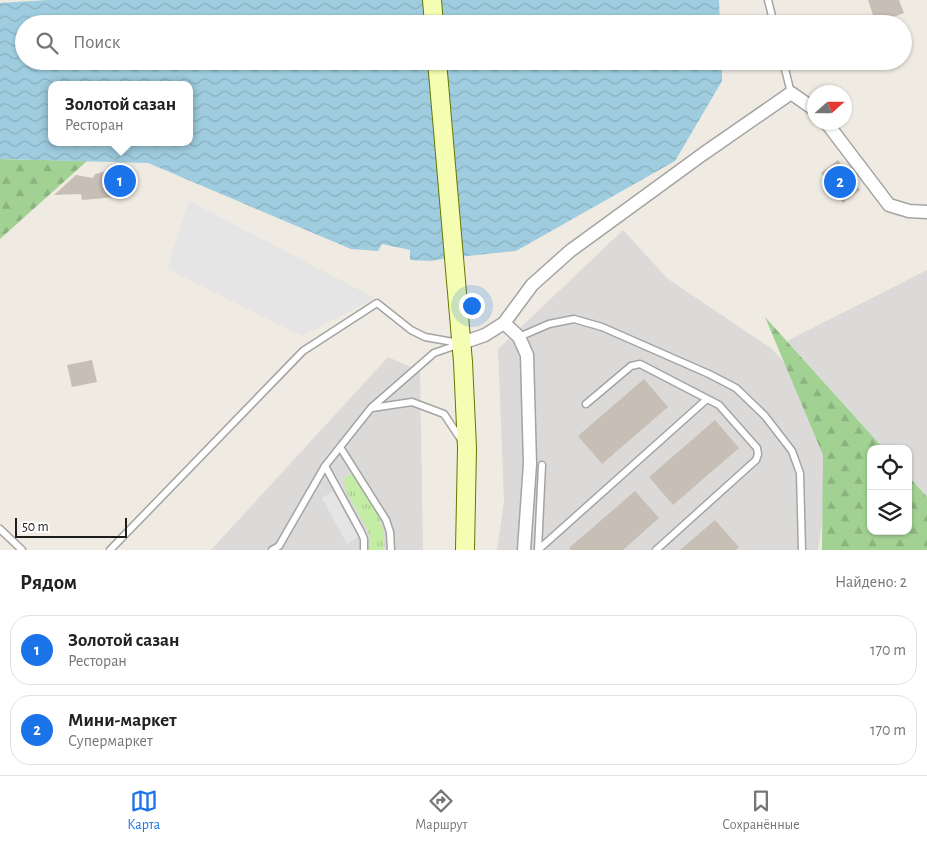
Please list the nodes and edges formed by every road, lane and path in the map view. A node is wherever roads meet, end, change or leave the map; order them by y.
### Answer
1 (432, 0) edge
2 (768, 0) edge
3 (433, 15) edge
4 (772, 15) edge
5 (438, 70) edge
6 (786, 70) edge
7 (792, 93) junction
8 (807, 104) edge
9 (832, 130) edge
10 (927, 212) edge
11 (504, 323) junction
12 (519, 337) junction
13 (462, 344) junction
14 (707, 399) junction
15 (586, 404) dead end
16 (371, 408) junction
17 (340, 447) junction
18 (467, 448) junction
19 (542, 465) dead end
20 (325, 466) junction
21 (0, 529) edge
22 (22, 550) edge
23 (110, 550) edge
24 (272, 550) edge
25 (364, 550) edge
26 (391, 550) edge
27 (465, 550) edge
28 (524, 550) edge
29 (538, 550) edge
30 (656, 550) edge
31 (802, 550) edge

1 - 3 main road
2 - 4 lane
5 - 13 main road
6 - 7 lane
7 - 8 street
7 - 11 street
9 - 10 street
11 - 12 street
11 - 13 street
12 - 28 street
12 - 31 lane
13 - 16 lane
13 - 18 main road
13 - 23 lane
14 - 15 lane
14 - 29 lane
14 - 30 lane
16 - 17 lane
16 - 18 lane
17 - 20 lane
17 - 26 lane
18 - 27 main road
19 - 29 lane
20 - 24 lane
20 - 25 lane
21 - 22 lane

